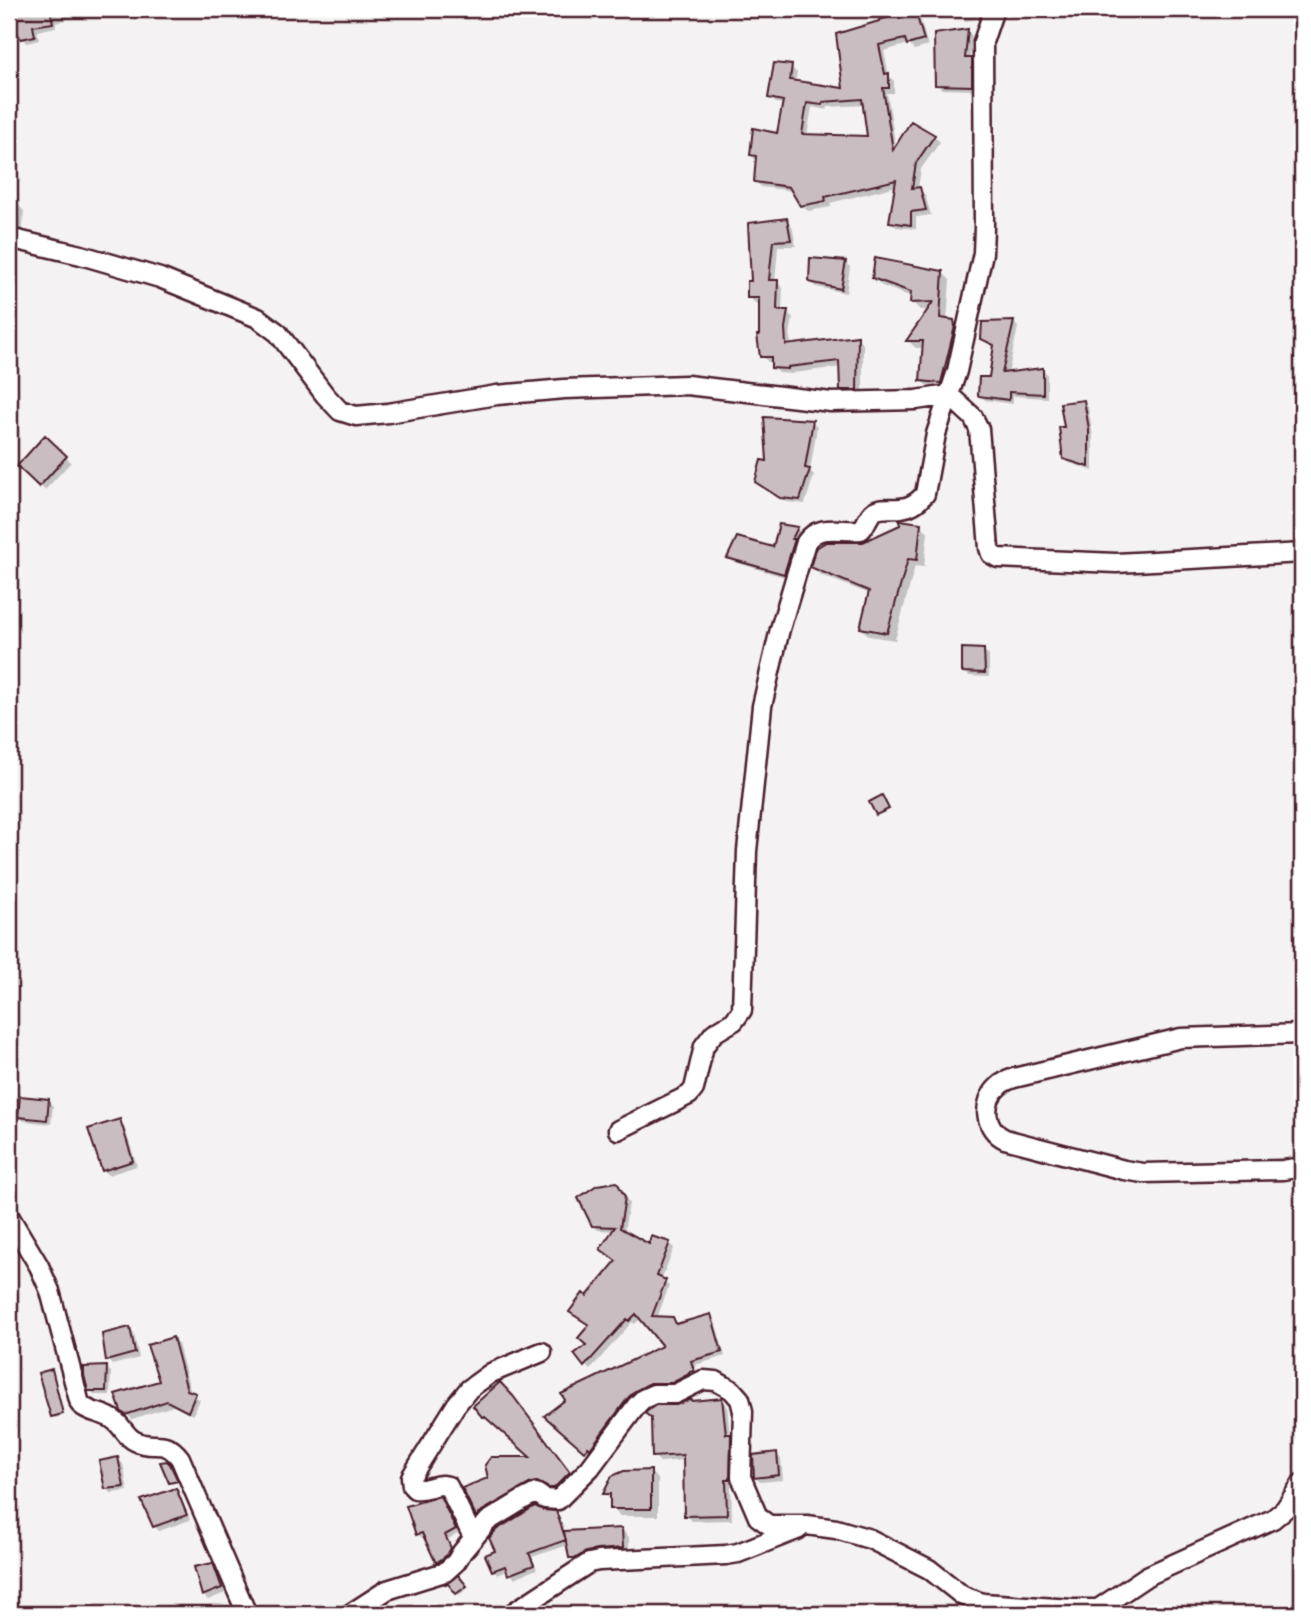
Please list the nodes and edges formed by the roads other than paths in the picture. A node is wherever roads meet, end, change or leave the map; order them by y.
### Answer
1 (994, 9) edge
2 (9, 238) edge
3 (949, 395) junction
4 (1302, 553) edge
5 (1302, 1034) edge
6 (618, 1130) dead end
7 (1302, 1167) edge
8 (9, 1216) edge
9 (542, 1352) dead end
10 (1302, 1483) edge
11 (807, 1525) junction
12 (473, 1537) junction
13 (1099, 1612) edge
14 (247, 1614) edge
15 (351, 1614) edge
16 (511, 1614) edge

1 - 3 street
2 - 3 street
3 - 4 street
3 - 6 street
5 - 7 street
8 - 14 street
9 - 12 street
10 - 13 street
11 - 12 street
11 - 13 street
11 - 16 street
12 - 15 street

